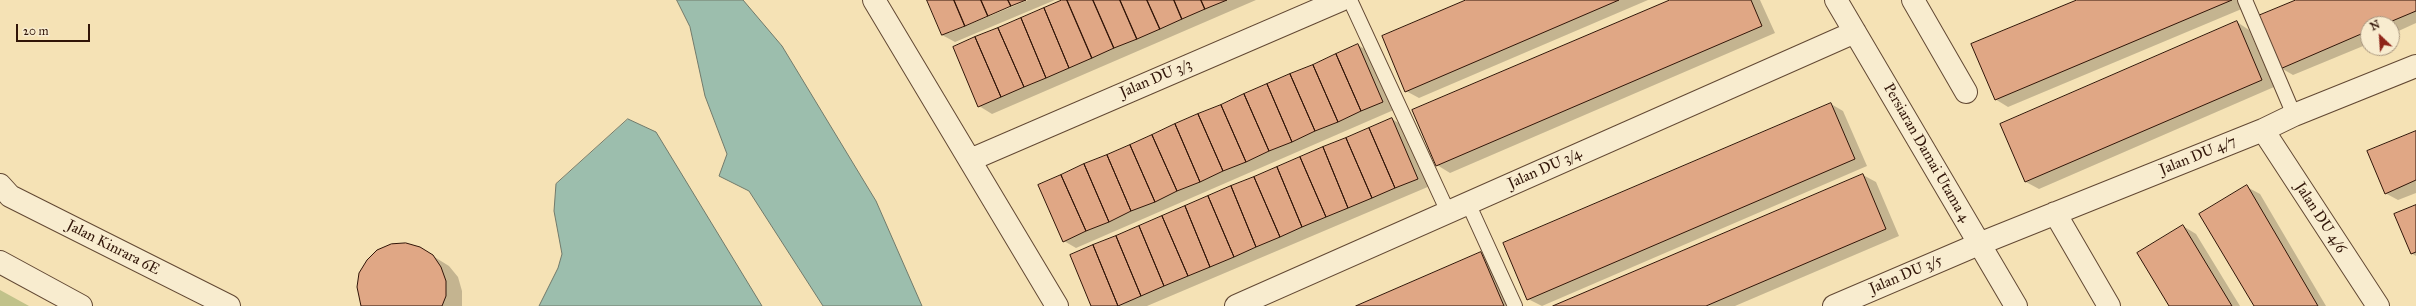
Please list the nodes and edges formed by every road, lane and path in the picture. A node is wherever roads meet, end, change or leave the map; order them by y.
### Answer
1 (874, 0) edge
2 (1350, 0) edge
3 (1836, 0) edge
4 (2245, 0) edge
5 (1330, 2) edge
6 (1920, 2) edge
7 (1855, 32) junction
8 (2416, 66) edge
9 (1966, 92) dead end
10 (2294, 115) junction
11 (2263, 130) junction
12 (970, 160) junction
13 (0, 185) edge
14 (1468, 203) junction
15 (1448, 212) junction
16 (2056, 213) junction
17 (1979, 244) junction
18 (0, 262) edge
19 (81, 306) edge
20 (229, 306) edge
21 (1057, 306) edge
22 (1236, 306) edge
23 (1515, 306) edge
24 (1834, 306) edge
25 (2016, 306) edge
26 (2109, 306) edge
27 (2378, 306) edge

1 - 12 street
2 - 15 lane
3 - 7 street, Persiaran Damai Utama 4
4 - 10 lane
5 - 12 street, Jalan DU 3/3
6 - 9 street
7 - 14 street, Jalan DU 3/4
7 - 17 street, Persiaran Damai Utama 4
8 - 10 street, Jalan DU 4/7
10 - 11 street, Jalan DU 4/7
11 - 16 street, Jalan DU 4/7
11 - 27 street, Jalan DU 4/6
12 - 21 street
13 - 20 street, Jalan Kinrara 6E
14 - 15 street, Jalan DU 3/4
14 - 23 lane
15 - 22 street, Jalan DU 3/4
16 - 17 street, Jalan DU 4/7
16 - 26 street
17 - 24 street, Jalan DU 3/5
17 - 25 street, Persiaran Damai Utama 4
18 - 19 street

